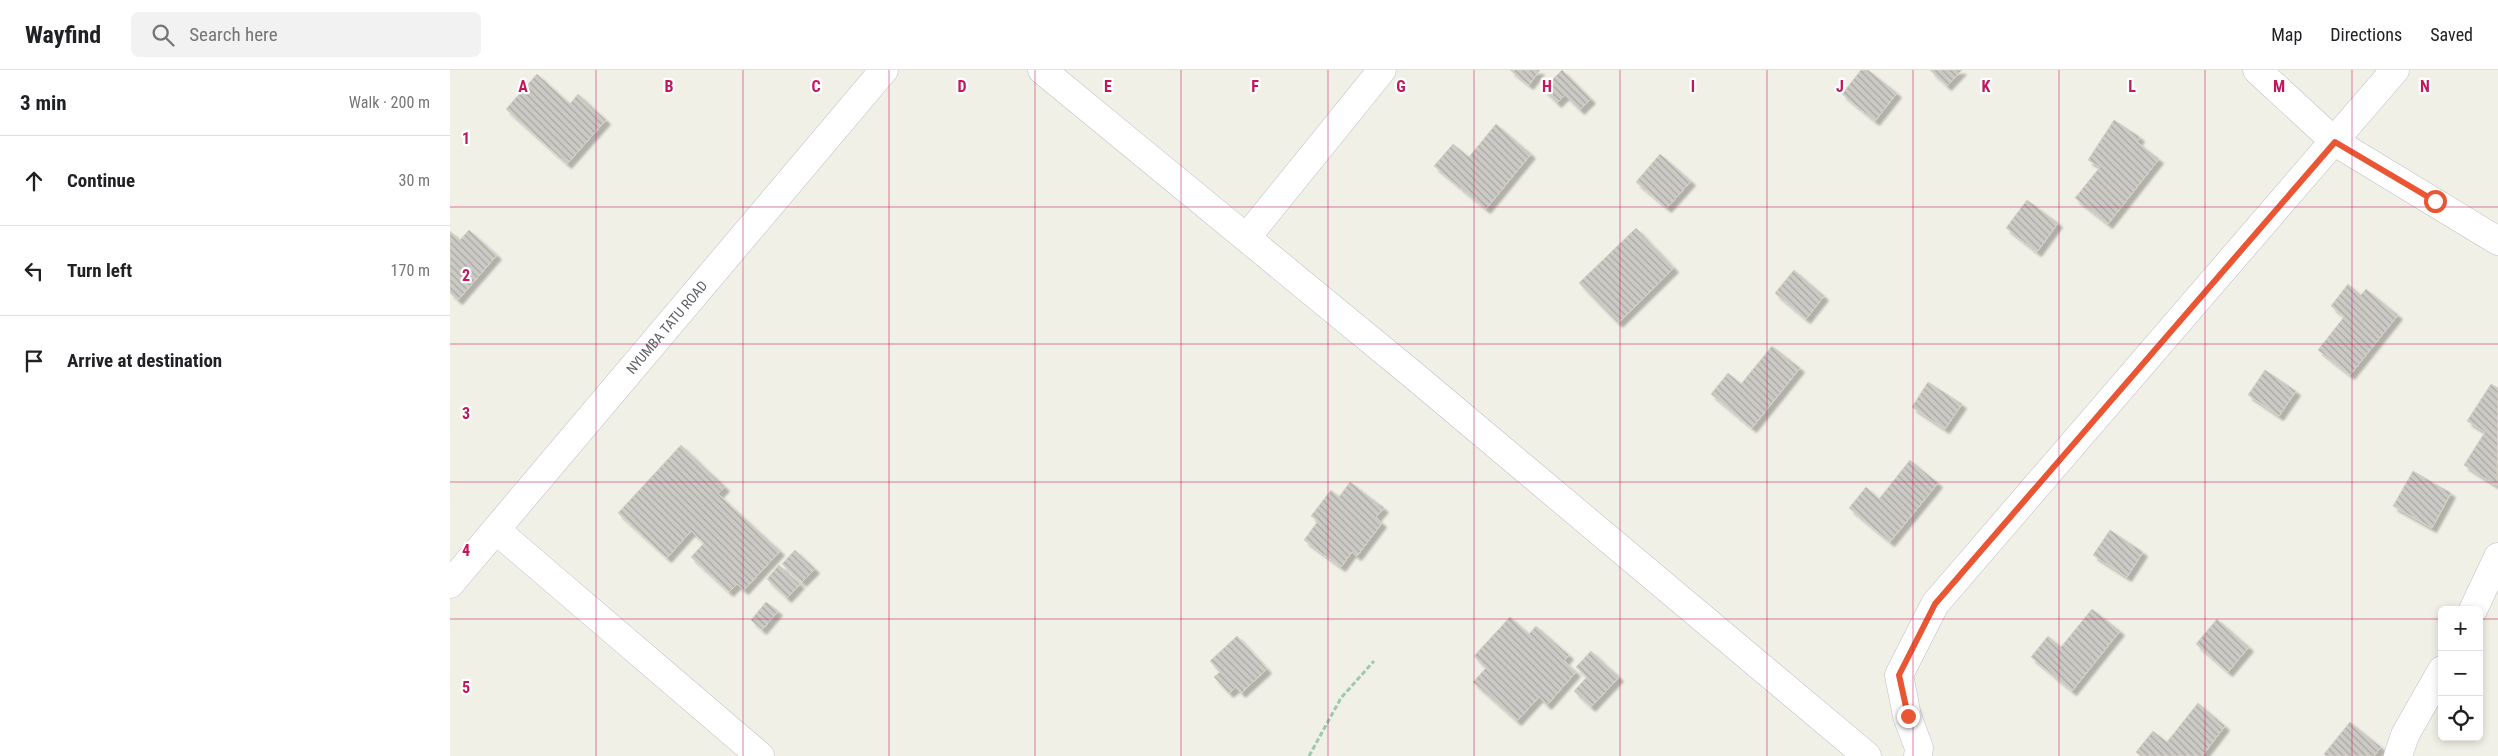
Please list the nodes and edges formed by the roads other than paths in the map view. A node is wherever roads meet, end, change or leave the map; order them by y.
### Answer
1 (884, 70) edge
2 (1042, 70) edge
3 (1382, 70) edge
4 (2257, 70) edge
5 (2395, 70) edge
6 (2335, 142) junction
7 (1247, 237) junction
8 (2498, 241) edge
9 (496, 530) junction
10 (2498, 557) edge
11 (450, 584) edge
12 (2475, 606) edge
13 (2438, 677) edge
14 (760, 756) edge
15 (1867, 756) edge
16 (1918, 756) edge
17 (2398, 756) edge

1 - 9 street, NYUMBA TATU ROAD
2 - 7 street
3 - 7 street
4 - 6 street
5 - 6 street
6 - 8 street
6 - 16 street
7 - 15 street
9 - 11 street, NYUMBA TATU ROAD
9 - 14 street
10 - 12 street
13 - 17 street

